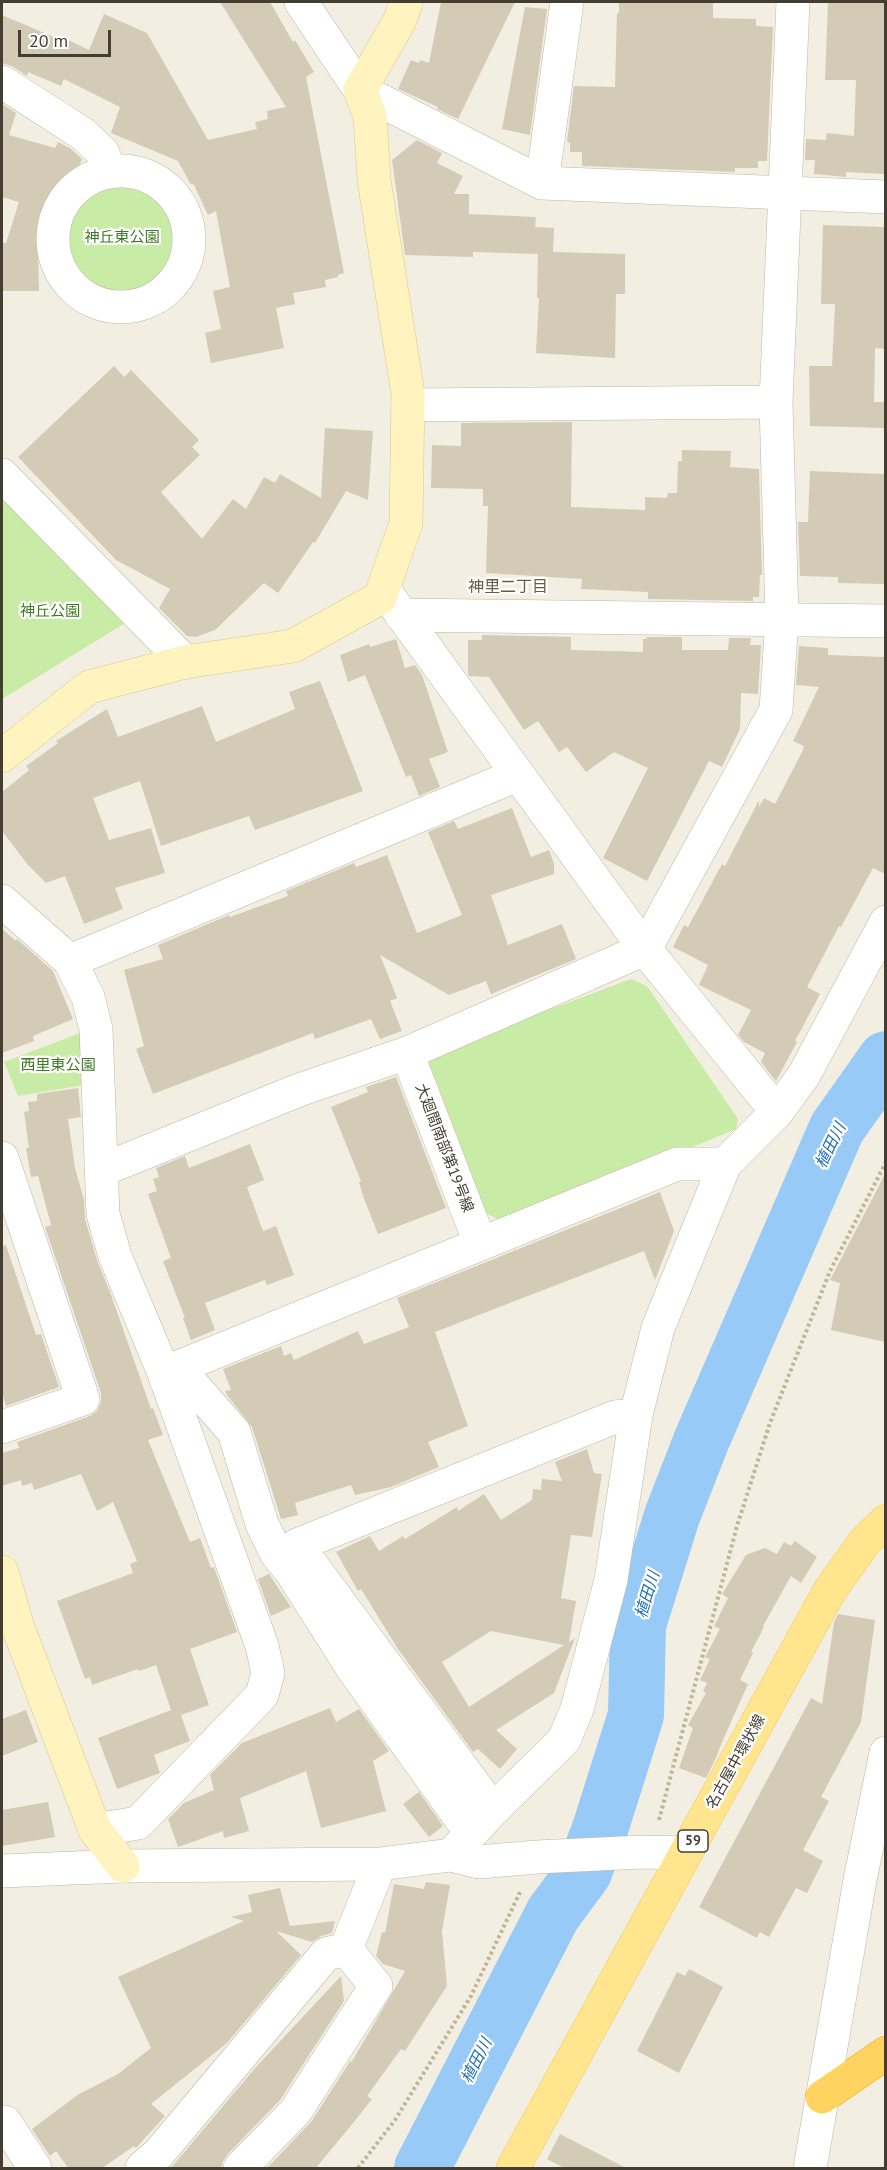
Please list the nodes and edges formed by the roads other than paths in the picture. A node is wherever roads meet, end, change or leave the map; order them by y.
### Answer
1 (301, 2) edge
2 (406, 2) edge
3 (567, 2) edge
4 (793, 2) edge
5 (2, 81) edge
6 (360, 90) junction
7 (108, 171) junction
8 (542, 183) junction
9 (786, 193) junction
10 (885, 197) edge
11 (776, 402) junction
12 (408, 405) junction
13 (2, 475) edge
14 (392, 602) junction
15 (782, 618) junction
16 (885, 621) edge
17 (185, 662) junction
18 (2, 756) edge
19 (518, 775) junction
20 (2, 901) edge
21 (885, 922) edge
22 (645, 949) junction
23 (70, 961) junction
24 (407, 1053) junction
25 (777, 1112) junction
26 (2, 1158) edge
27 (725, 1164) junction
28 (102, 1170) junction
29 (480, 1243) junction
30 (165, 1377) junction
31 (636, 1415) junction
32 (2, 1426) edge
33 (879, 1536) edge
34 (2, 1572) edge
35 (9, 1623) edge
36 (885, 1753) edge
37 (493, 1810) junction
38 (461, 1818) dead end
39 (94, 1830) junction
40 (686, 1853) junction
41 (465, 1859) junction
42 (380, 1863) junction
43 (123, 1866) junction
44 (2, 1870) edge
45 (346, 1949) junction
46 (885, 2053) edge
47 (822, 2097) junction
48 (2, 2123) edge
49 (35, 2169) edge
50 (142, 2169) edge
51 (240, 2169) edge
52 (513, 2169) edge
53 (810, 2169) edge

1 - 6 street
2 - 6 street
3 - 8 street
4 - 9 street
5 - 7 street
6 - 8 street
6 - 12 street
7 - 7 street
8 - 9 street
9 - 10 street
9 - 11 street
11 - 12 street
11 - 15 street
12 - 14 street
13 - 17 street
14 - 15 street
14 - 17 street
14 - 19 street
15 - 16 street
15 - 22 street
17 - 18 street
19 - 22 street
19 - 23 street
20 - 23 street
21 - 25 street
22 - 24 street
22 - 25 street
23 - 28 street
24 - 28 street
24 - 29 street, 大廻間南部第19号線
25 - 27 street
26 - 32 street
27 - 29 street
27 - 31 street
28 - 30 street
29 - 30 street
30 - 38 street
30 - 39 street
31 - 37 street
31 - 37 street
33 - 40 main road, 名古屋中環状線 / 59
34 - 35 street
35 - 39 street
36 - 47 street
37 - 41 street
39 - 43 street
40 - 41 street
40 - 52 main road, 名古屋中環状線 / 59
41 - 42 street
42 - 43 street
42 - 45 street
43 - 44 street
45 - 50 street
45 - 51 street
46 - 47 highway
47 - 53 street
48 - 49 street

